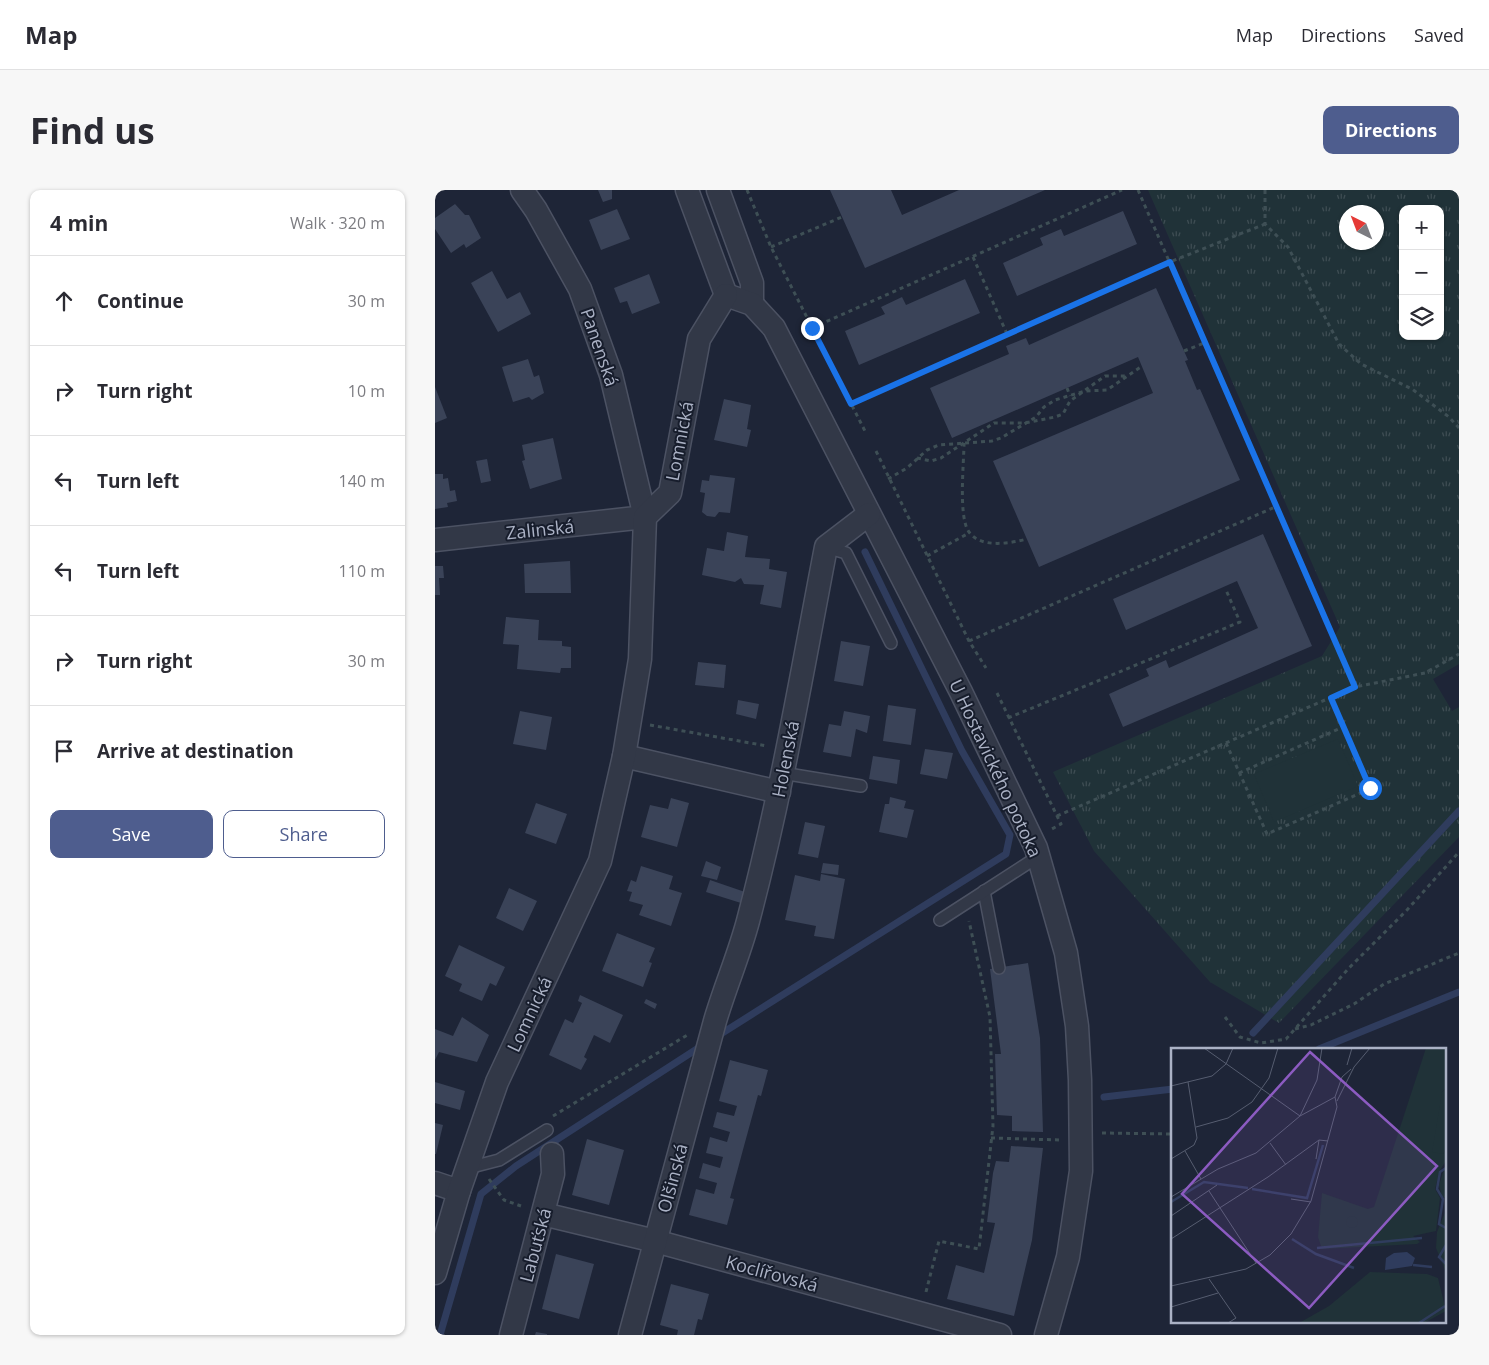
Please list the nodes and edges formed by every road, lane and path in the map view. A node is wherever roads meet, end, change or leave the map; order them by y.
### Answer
1 (521, 190) edge
2 (687, 190) edge
3 (718, 190) edge
4 (747, 190) edge
5 (1122, 190) edge
6 (1138, 190) edge
7 (1265, 190) edge
8 (842, 216) dead end
9 (1265, 224) junction
10 (771, 247) junction
11 (973, 257) junction
12 (1170, 262) junction
13 (726, 295) junction
14 (752, 304) junction
15 (812, 328) junction
16 (1007, 334) junction
17 (1204, 343) junction
18 (1184, 351) dead end
19 (1141, 366) dead end
20 (1128, 376) junction
21 (1067, 388) dead end
22 (1085, 391) junction
23 (1070, 396) junction
24 (851, 404) junction
25 (1025, 423) junction
26 (1459, 428) edge
27 (866, 433) dead end
28 (964, 443) junction
29 (876, 451) dead end
30 (917, 458) junction
31 (888, 478) junction
32 (1275, 507) junction
33 (869, 514) junction
34 (645, 517) junction
35 (969, 533) junction
36 (1027, 539) dead end
37 (435, 540) edge
38 (826, 547) junction
39 (927, 556) junction
40 (1226, 590) dead end
41 (969, 641) junction
42 (891, 643) dead end
43 (1459, 654) edge
44 (985, 668) dead end
45 (1355, 687) junction
46 (997, 693) dead end
47 (1331, 698) junction
48 (1008, 718) junction
49 (630, 721) junction
50 (1343, 727) junction
51 (1349, 729) dead end
52 (1226, 743) junction
53 (787, 750) junction
54 (624, 756) junction
55 (1239, 773) junction
56 (780, 782) junction
57 (861, 786) dead end
58 (1459, 852) edge
59 (1039, 856) junction
60 (984, 891) junction
61 (942, 919) joint
62 (1459, 953) edge
63 (999, 968) dead end
64 (1225, 1017) dead end
65 (715, 1021) joint
66 (1294, 1030) junction
67 (692, 1033) dead end
68 (547, 1130) joint
69 (1171, 1134) edge
70 (1087, 1137) junction
71 (991, 1138) junction
72 (552, 1154) dead end
73 (468, 1168) junction
74 (435, 1183) edge
75 (495, 1189) dead end
76 (459, 1191) junction
77 (543, 1214) junction
78 (655, 1241) junction
79 (435, 1273) edge
80 (920, 1313) junction
81 (511, 1335) edge
82 (630, 1335) edge
83 (1000, 1335) edge
84 (1046, 1335) edge

1 - 34 street, Panenská
2 - 13 street
3 - 14 street
4 - 10 path
5 - 11 path
6 - 12 path
7 - 9 path
8 - 10 path
9 - 12 path
9 - 26 path
10 - 15 path
11 - 15 path
11 - 16 path
12 - 16 path
12 - 17 path
13 - 14 street, U Hostavického potoka
13 - 34 street, Lomnická
14 - 33 street, U Hostavického potoka
15 - 24 path
16 - 24 path
17 - 18 path
17 - 32 path
19 - 20 path
20 - 22 path
20 - 22 path
21 - 23 path
22 - 23 path
22 - 25 path
23 - 25 path
24 - 27 path
25 - 28 path
25 - 28 path
28 - 30 path
28 - 30 path
28 - 35 path
29 - 31 path
30 - 31 path
31 - 39 path
32 - 41 path
32 - 45 path
33 - 38 street
33 - 59 street, U Hostavického potoka
34 - 37 street, Zalinská
34 - 49 street, Lomnická
35 - 36 path
35 - 39 path
38 - 42 lane
38 - 53 street, Holenská
39 - 41 path
40 - 48 path
41 - 44 path
43 - 45 path
45 - 47 path
46 - 48 path
47 - 50 path
47 - 52 path
48 - 52 path
49 - 53 path
49 - 54 street, Lomnická
50 - 51 path
50 - 55 path
50 - 55 path
52 - 55 path
53 - 56 street, Holenská
54 - 56 street
54 - 73 street, Lomnická
56 - 57 lane
56 - 65 street, Holenská
58 - 66 path
59 - 60 lane
59 - 70 street, U Hostavického potoka
60 - 61 lane
60 - 63 lane
61 - 71 path
62 - 66 path
64 - 66 path
65 - 78 street, Olšinská
67 - 68 path
68 - 73 lane
69 - 70 path
70 - 71 path
70 - 84 street, U Hostavického potoka
71 - 80 path
72 - 77 street, Labuťská
73 - 76 street, Lomnická
74 - 76 street
75 - 77 path
76 - 79 street, Lomnická
77 - 78 street, Koclířovská
77 - 81 street, Labuťská
78 - 80 street, Koclířovská
78 - 82 street, Olšinská
80 - 83 street, Koclířovská

